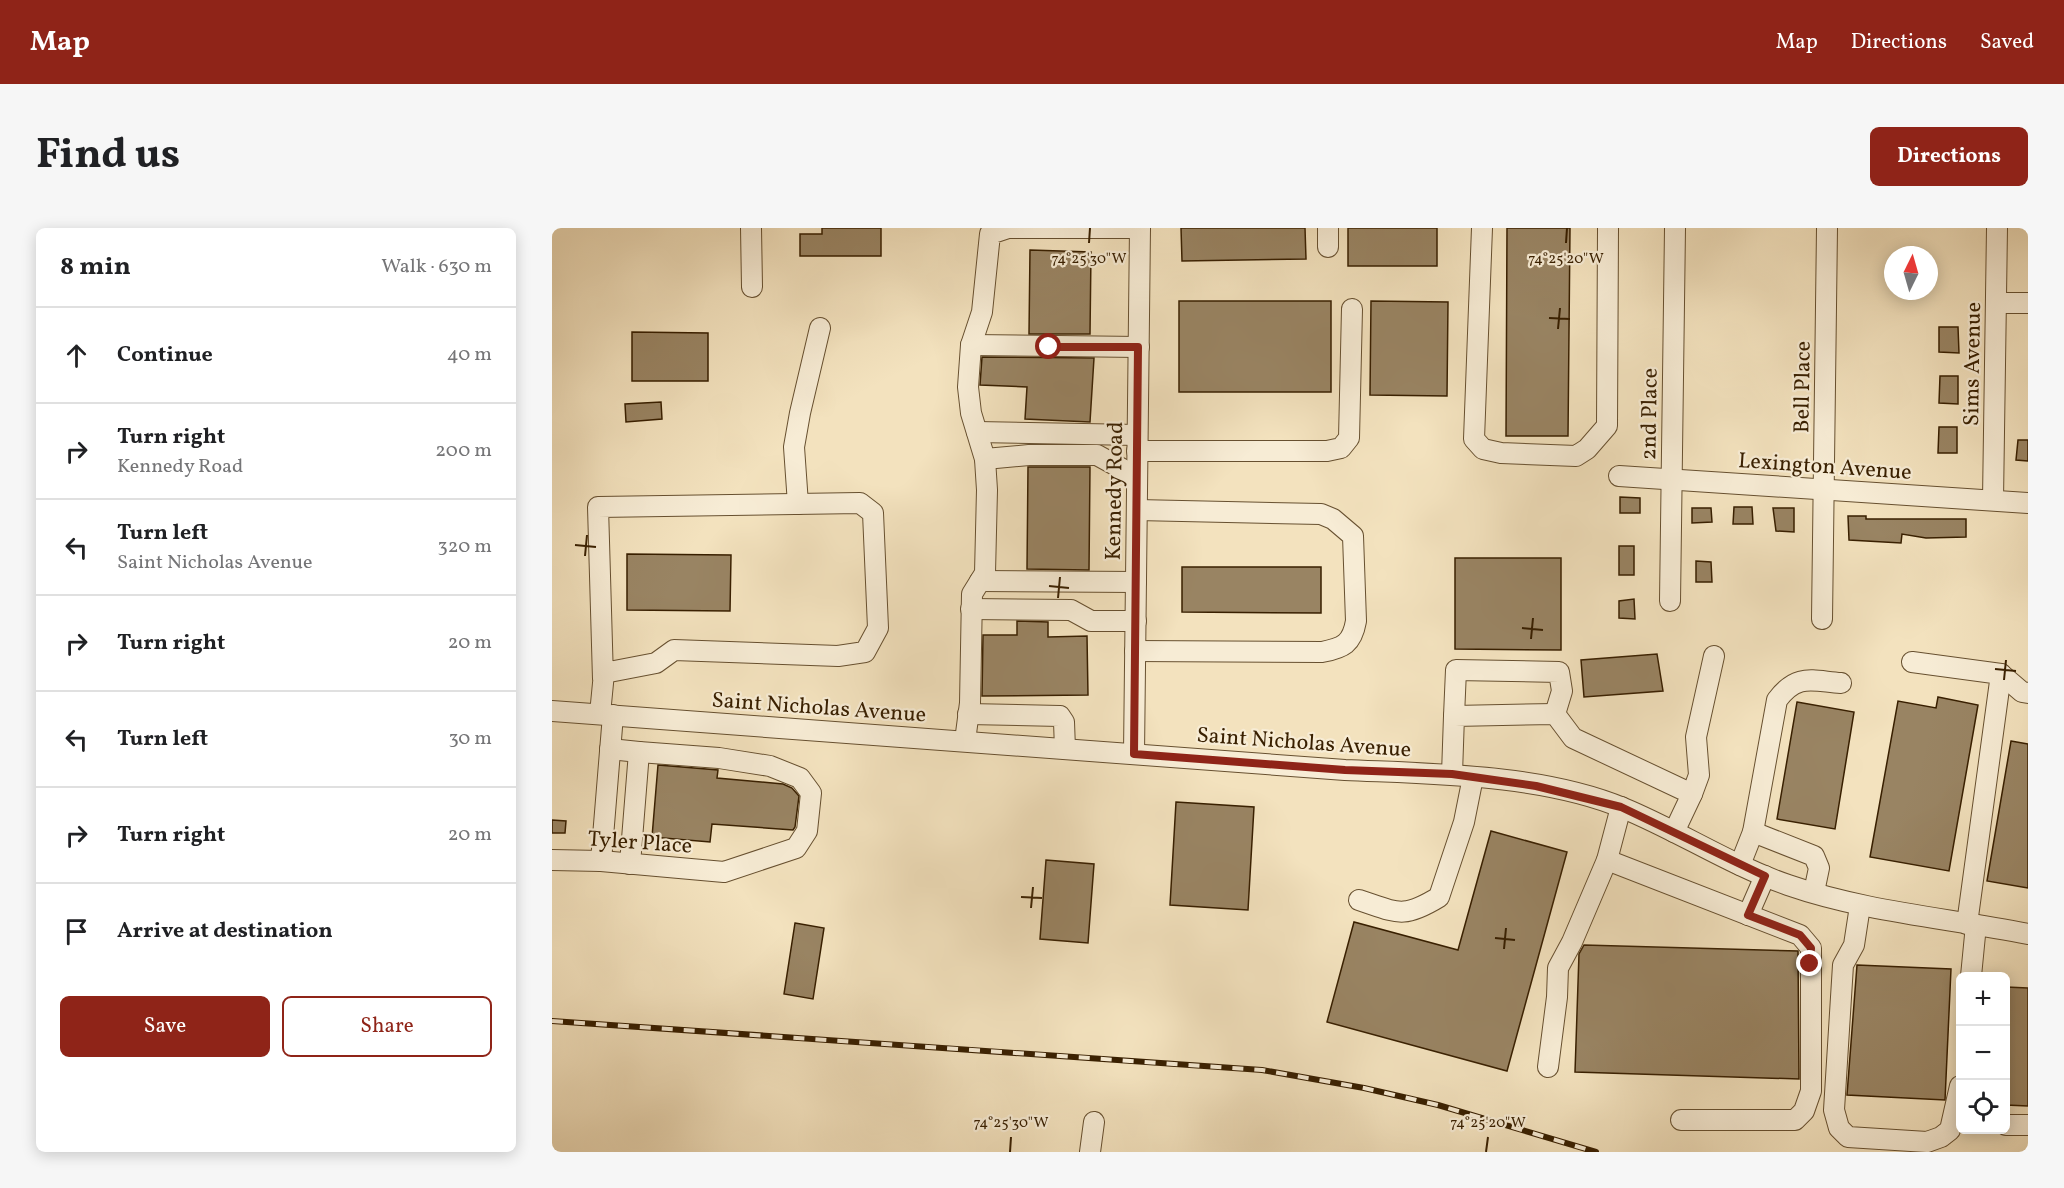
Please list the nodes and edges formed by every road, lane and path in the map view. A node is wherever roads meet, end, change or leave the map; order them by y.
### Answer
1 (751, 228) edge
2 (1140, 228) edge
3 (1482, 228) edge
4 (1608, 228) edge
5 (1675, 228) edge
6 (1827, 228) edge
7 (1997, 228) edge
8 (752, 287) dead end
9 (1996, 303) junction
10 (2028, 303) edge
11 (1352, 309) dead end
12 (820, 328) dead end
13 (971, 345) junction
14 (1138, 347) junction
15 (977, 432) junction
16 (1137, 443) junction
17 (985, 459) junction
18 (1619, 476) dead end
19 (1137, 477) junction
20 (1671, 478) junction
21 (1824, 488) junction
22 (1993, 500) junction
23 (2028, 502) edge
24 (798, 504) junction
25 (1137, 510) junction
26 (980, 581) junction
27 (1136, 582) junction
28 (1670, 601) dead end
29 (971, 609) junction
30 (1822, 619) dead end
31 (1136, 621) junction
32 (1135, 651) junction
33 (1714, 656) dead end
34 (1912, 663) dead end
35 (2001, 674) junction
36 (603, 679) junction
37 (1841, 683) dead end
38 (2028, 693) edge
39 (552, 711) edge
40 (607, 714) junction
41 (968, 714) junction
42 (1555, 714) junction
43 (1454, 716) junction
44 (965, 741) junction
45 (610, 749) junction
46 (1065, 749) junction
47 (639, 752) junction
48 (1134, 754) junction
49 (1452, 774) junction
50 (1473, 777) junction
51 (1692, 794) junction
52 (1621, 807) junction
53 (1674, 832) junction
54 (1754, 832) junction
55 (552, 860) edge
56 (1606, 860) junction
57 (601, 861) junction
58 (630, 864) junction
59 (1740, 865) junction
60 (1765, 876) junction
61 (1814, 892) junction
62 (1359, 900) dead end
63 (1860, 906) junction
64 (1748, 915) junction
65 (1972, 925) junction
66 (2028, 934) edge
67 (1971, 972) edge
68 (1548, 1067) dead end
69 (1956, 1104) edge
70 (1682, 1120) dead end
71 (1094, 1122) dead end
72 (2010, 1125) edge
73 (2028, 1125) edge
74 (1090, 1152) edge

1 - 8 street
2 - 13 street
2 - 14 street, Kennedy Road
3 - 4 street
5 - 20 street, 2nd Place
6 - 21 street, Bell Place
7 - 9 street, Sims Avenue
9 - 10 street
9 - 22 street, Sims Avenue
11 - 16 street
12 - 24 street
13 - 14 street
13 - 15 street
14 - 16 street, Kennedy Road
15 - 16 street
15 - 17 street
16 - 19 street, Kennedy Road
17 - 19 street
17 - 26 street
18 - 20 street, Lexington Avenue
19 - 25 street, Kennedy Road
20 - 21 street, Lexington Avenue
20 - 28 street, 2nd Place
21 - 22 street, Lexington Avenue
21 - 30 street, Bell Place
22 - 23 street, Lexington Avenue
24 - 36 street
24 - 36 street
25 - 27 street, Kennedy Road
25 - 32 street
26 - 27 street
26 - 29 street
27 - 31 street, Kennedy Road
29 - 31 street
29 - 41 street
31 - 32 street, Kennedy Road
32 - 48 street, Kennedy Road
33 - 51 street
34 - 35 street
35 - 38 street
35 - 65 street
36 - 40 street
37 - 54 street
39 - 40 street, Saint Nicholas Avenue
40 - 44 street, Saint Nicholas Avenue
40 - 45 street
41 - 44 street
41 - 46 street
42 - 43 street
42 - 43 street
42 - 51 street
43 - 49 street
44 - 46 street, Saint Nicholas Avenue
45 - 47 street
45 - 57 street
46 - 48 street, Saint Nicholas Avenue
47 - 58 street
47 - 58 street, Tyler Place
48 - 49 street, Saint Nicholas Avenue
49 - 50 street, Saint Nicholas Avenue
50 - 52 street, Saint Nicholas Avenue
50 - 62 street
51 - 53 street
52 - 53 street, Saint Nicholas Avenue
52 - 56 street
53 - 59 street, Saint Nicholas Avenue
54 - 59 street
54 - 61 street
55 - 57 street, Tyler Place
56 - 64 street
56 - 68 street
57 - 58 street, Tyler Place
59 - 60 street, Saint Nicholas Avenue
60 - 61 street, Saint Nicholas Avenue
60 - 64 street
61 - 63 street, Saint Nicholas Avenue
63 - 65 street, Saint Nicholas Avenue
63 - 69 street
64 - 70 street
65 - 66 street, Saint Nicholas Avenue
65 - 67 street
71 - 74 street
72 - 73 street

